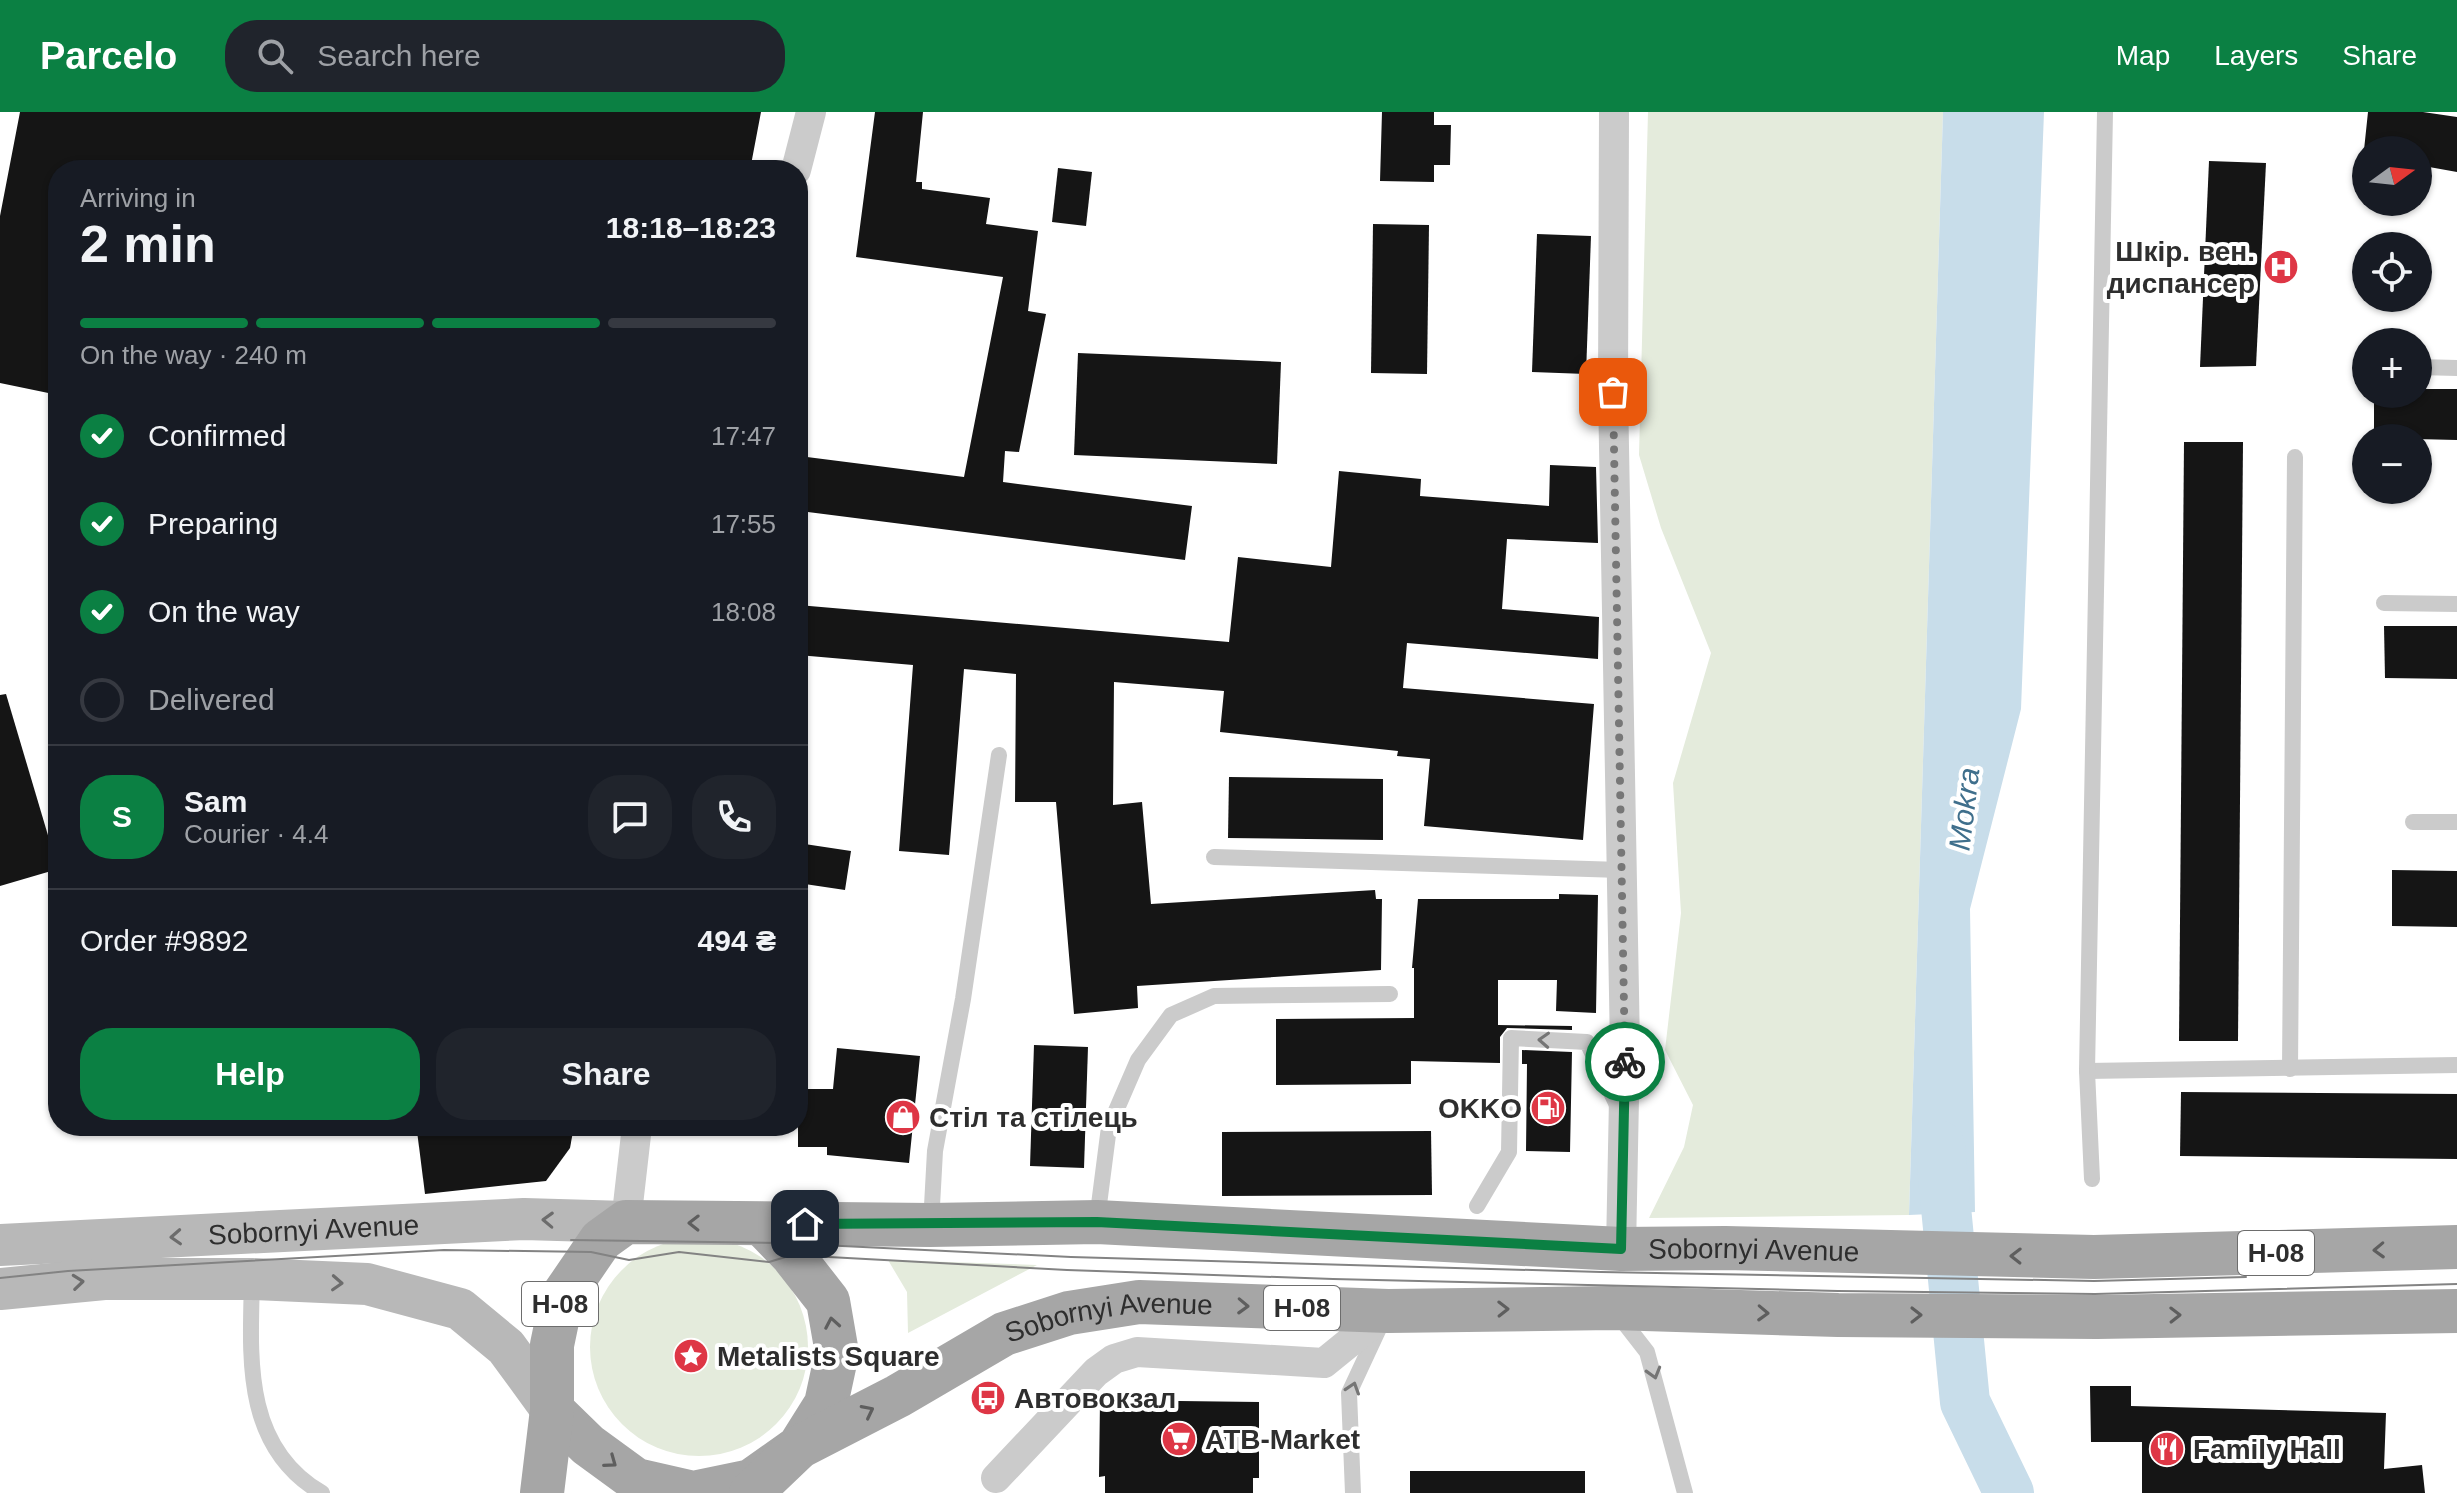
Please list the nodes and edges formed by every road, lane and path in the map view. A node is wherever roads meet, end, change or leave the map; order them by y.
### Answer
1 (811, 112) edge
2 (1614, 112) edge
3 (2105, 112) edge
4 (799, 160) edge
5 (2432, 367) edge
6 (2457, 368) edge
7 (2295, 457) dead end
8 (2384, 603) dead end
9 (2457, 604) edge
10 (999, 755) dead end
11 (2413, 822) dead end
12 (2457, 822) edge
13 (1214, 857) dead end
14 (1621, 870) junction
15 (1390, 994) dead end
16 (2457, 1065) edge
17 (2290, 1069) junction
18 (2087, 1071) junction
19 (1624, 1126) junction
20 (636, 1136) edge
21 (2092, 1179) dead end
22 (1477, 1206) dead end
23 (626, 1222) junction
24 (1097, 1222) junction
25 (762, 1224) junction
26 (930, 1225) junction
27 (0, 1245) edge
28 (2457, 1247) edge
29 (1621, 1249) junction
30 (252, 1279) junction
31 (0, 1289) edge
32 (1613, 1308) junction
33 (1388, 1311) junction
34 (2457, 1311) edge
35 (552, 1410) junction
36 (799, 1447) junction
37 (996, 1478) dead end
38 (322, 1493) edge
39 (542, 1493) edge
40 (751, 1493) edge
41 (1353, 1493) edge
42 (1685, 1493) edge

1 - 4 street
2 - 14 street
3 - 18 lane
5 - 6 lane
7 - 17 lane
8 - 9 lane
10 - 26 lane
11 - 12 lane
13 - 14 lane
14 - 19 street
15 - 24 lane
16 - 17 lane
17 - 18 lane
18 - 21 lane
19 -> 22 lane
19 - 29 street
20 - 23 street
25 -> 23 main road, Н-08
23 -> 27 main road, Sobornyi Avenue
23 - 35 main road, Н-08
24 - 26 main road, Sobornyi Avenue / Н-08
24 - 29 main road, Sobornyi Avenue / Н-08
25 - 26 main road, Sobornyi Avenue / Н-08
36 -> 25 main road
28 -> 29 main road, Sobornyi Avenue / Н-08
31 -> 30 main road, Sobornyi Avenue
30 -> 35 main road, Sobornyi Avenue
30 - 38 lane
33 -> 32 main road, Sobornyi Avenue / Н-08
32 -> 34 main road, Sobornyi Avenue / Н-08
32 -> 42 lane
36 -> 33 main road, Sobornyi Avenue / Н-08
33 - 37 street
41 -> 33 lane
35 -> 36 main road
35 - 39 main road, Н-08
36 - 40 main road, Н-08

